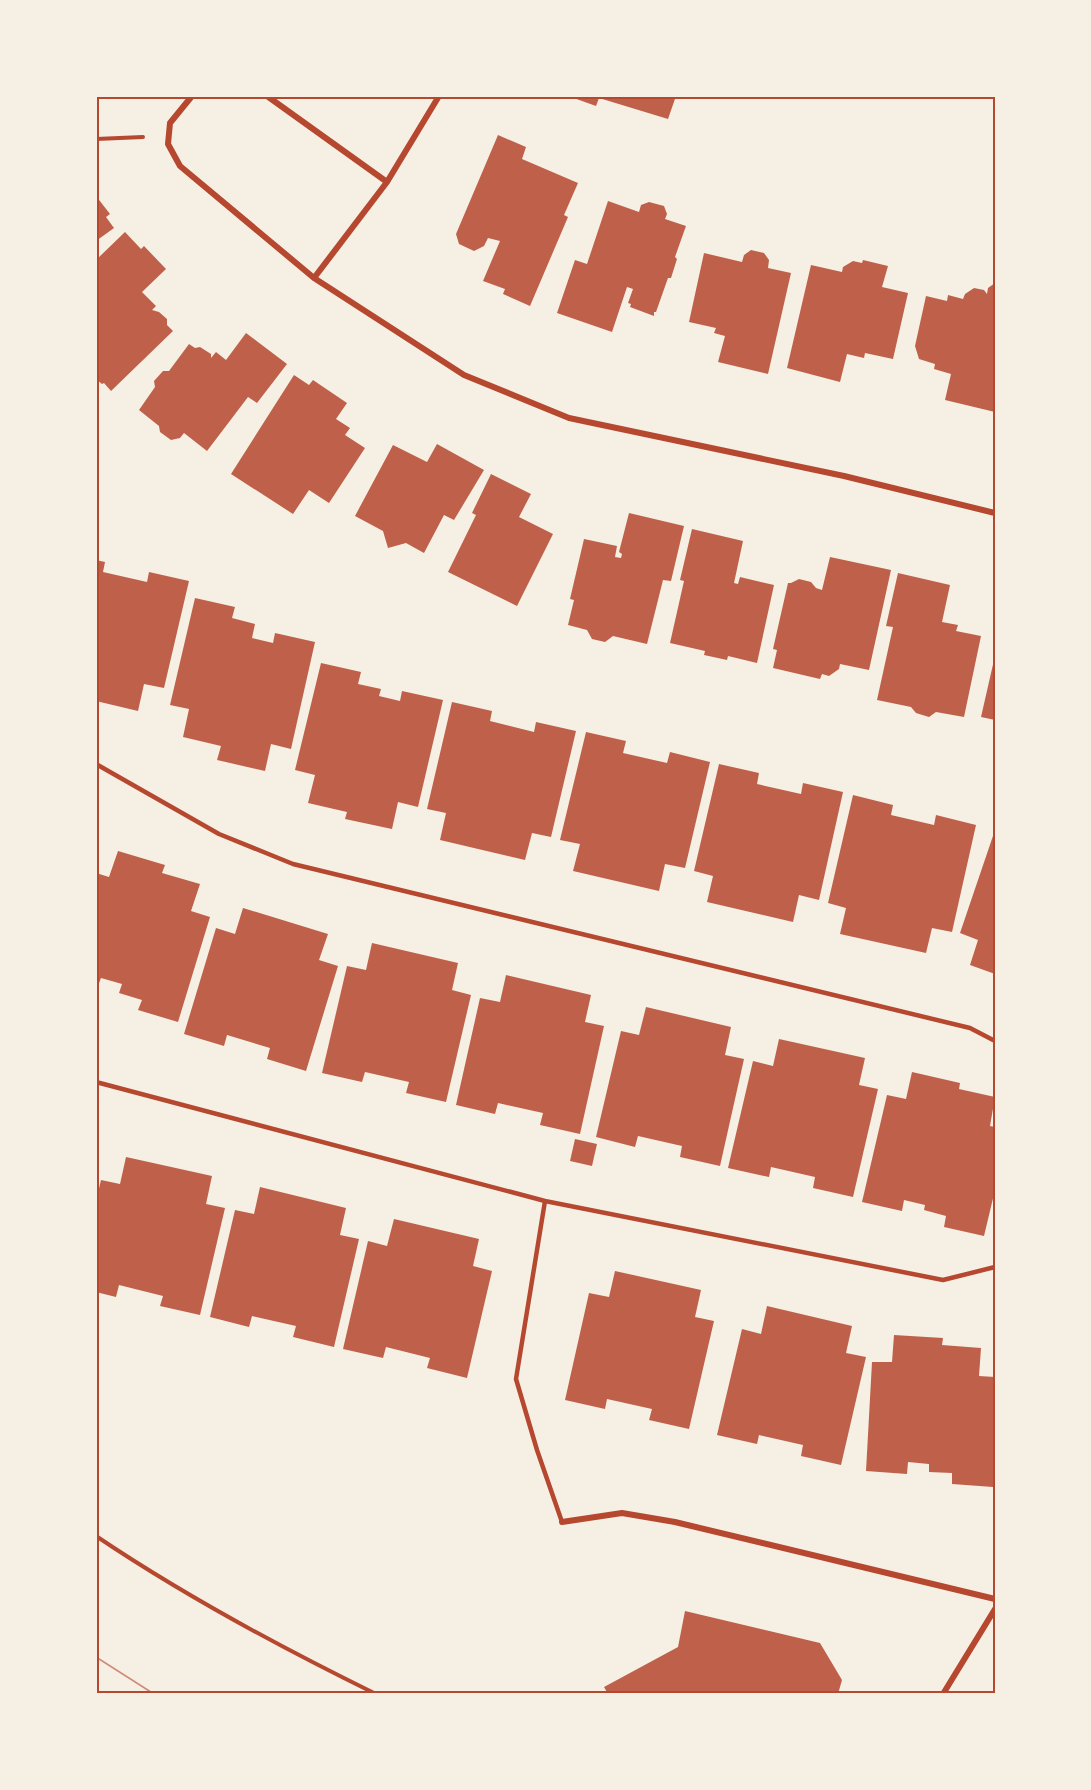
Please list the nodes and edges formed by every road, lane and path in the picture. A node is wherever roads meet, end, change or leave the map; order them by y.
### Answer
1 (192, 96) edge
2 (267, 96) edge
3 (439, 96) edge
4 (96, 139) edge
5 (168, 144) junction
6 (387, 182) junction
7 (314, 278) junction
8 (995, 513) edge
9 (96, 764) edge
10 (995, 1041) edge
11 (96, 1082) edge
12 (545, 1201) junction
13 (995, 1267) edge
14 (562, 1522) joint
15 (96, 1536) edge
16 (995, 1599) edge
17 (995, 1609) edge
18 (376, 1694) edge
19 (943, 1694) edge

1 - 5 street
2 - 6 street
3 - 6 street
4 - 5 path
5 - 7 street
6 - 7 street
7 - 8 street
9 - 10 lane
11 - 12 lane
12 - 13 lane
12 - 14 lane
14 - 16 street
15 - 18 path
17 - 19 street

